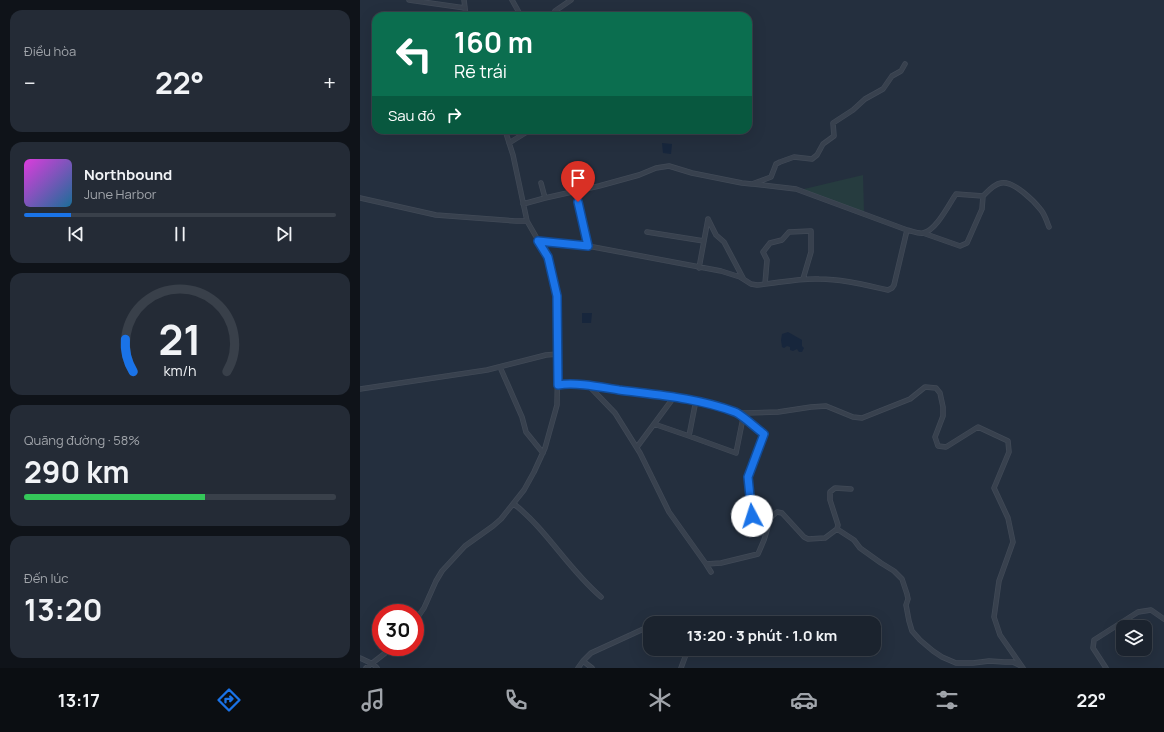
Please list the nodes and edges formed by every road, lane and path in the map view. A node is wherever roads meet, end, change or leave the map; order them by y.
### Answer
1 (409, 0) edge
2 (464, 0) edge
3 (512, 0) edge
4 (571, 0) edge
5 (465, 8) junction
6 (466, 12) edge
7 (519, 12) edge
8 (555, 12) edge
9 (905, 64) dead end
10 (506, 134) edge
11 (524, 134) edge
12 (509, 143) junction
13 (540, 183) dead end
14 (752, 184) junction
15 (575, 191) junction
16 (983, 196) junction
17 (360, 198) edge
18 (545, 198) junction
19 (524, 204) junction
20 (528, 221) junction
21 (1049, 227) dead end
22 (907, 230) junction
23 (646, 232) dead end
24 (923, 233) junction
25 (538, 241) junction
26 (704, 241) junction
27 (588, 246) junction
28 (699, 268) junction
29 (744, 279) junction
30 (803, 279) junction
31 (765, 284) junction
32 (558, 354) junction
33 (500, 368) junction
34 (558, 385) junction
35 (589, 386) junction
36 (360, 389) edge
37 (674, 397) junction
38 (696, 400) junction
39 (737, 413) junction
40 (743, 418) junction
41 (654, 424) junction
42 (689, 436) junction
43 (637, 447) junction
44 (543, 453) junction
45 (851, 489) dead end
46 (514, 504) junction
47 (752, 516) dead end
48 (837, 529) junction
49 (706, 564) junction
50 (711, 572) dead end
51 (600, 597) dead end
52 (424, 608) edge
53 (1164, 619) edge
54 (643, 629) edge
55 (382, 656) edge
56 (685, 656) edge
57 (360, 658) edge
58 (583, 661) junction
59 (373, 664) junction
60 (1022, 667) edge
61 (366, 668) edge
62 (377, 668) edge
63 (578, 668) edge
64 (592, 668) edge
65 (681, 668) edge
66 (1106, 668) edge

1 - 5 street
2 - 5 street
3 - 7 street
4 - 8 street
5 - 6 street
9 - 14 street
10 - 12 street
11 - 12 street
12 - 19 street
13 - 18 street
14 - 15 street
14 - 22 street
15 - 18 street
15 - 27 street
16 - 21 street
16 - 24 street
16 - 24 street
17 - 20 street
18 - 19 street
19 - 20 street
20 - 25 street
22 - 24 street
22 - 30 street
23 - 26 street
25 - 27 street
25 - 32 street
26 - 28 street
26 - 29 street
27 - 28 street
28 - 29 street
29 - 31 street
30 - 31 street
30 - 31 street
32 - 33 street
32 - 34 street
33 - 36 street
33 - 44 street
34 - 35 street
34 - 44 street
35 - 37 street
35 - 43 street
37 - 38 street
37 - 41 street
38 - 39 street
38 - 42 street
39 - 40 street
39 - 60 street
40 - 42 street
40 - 47 street
41 - 42 street
41 - 43 street
43 - 49 street
44 - 46 street
45 - 48 street
46 - 51 street
46 - 52 street
48 - 49 street
48 - 60 street
49 - 50 street
53 - 66 street
54 - 58 street
55 - 59 street
56 - 65 street
57 - 59 street
58 - 63 street
58 - 64 street
59 - 61 street
59 - 62 street

